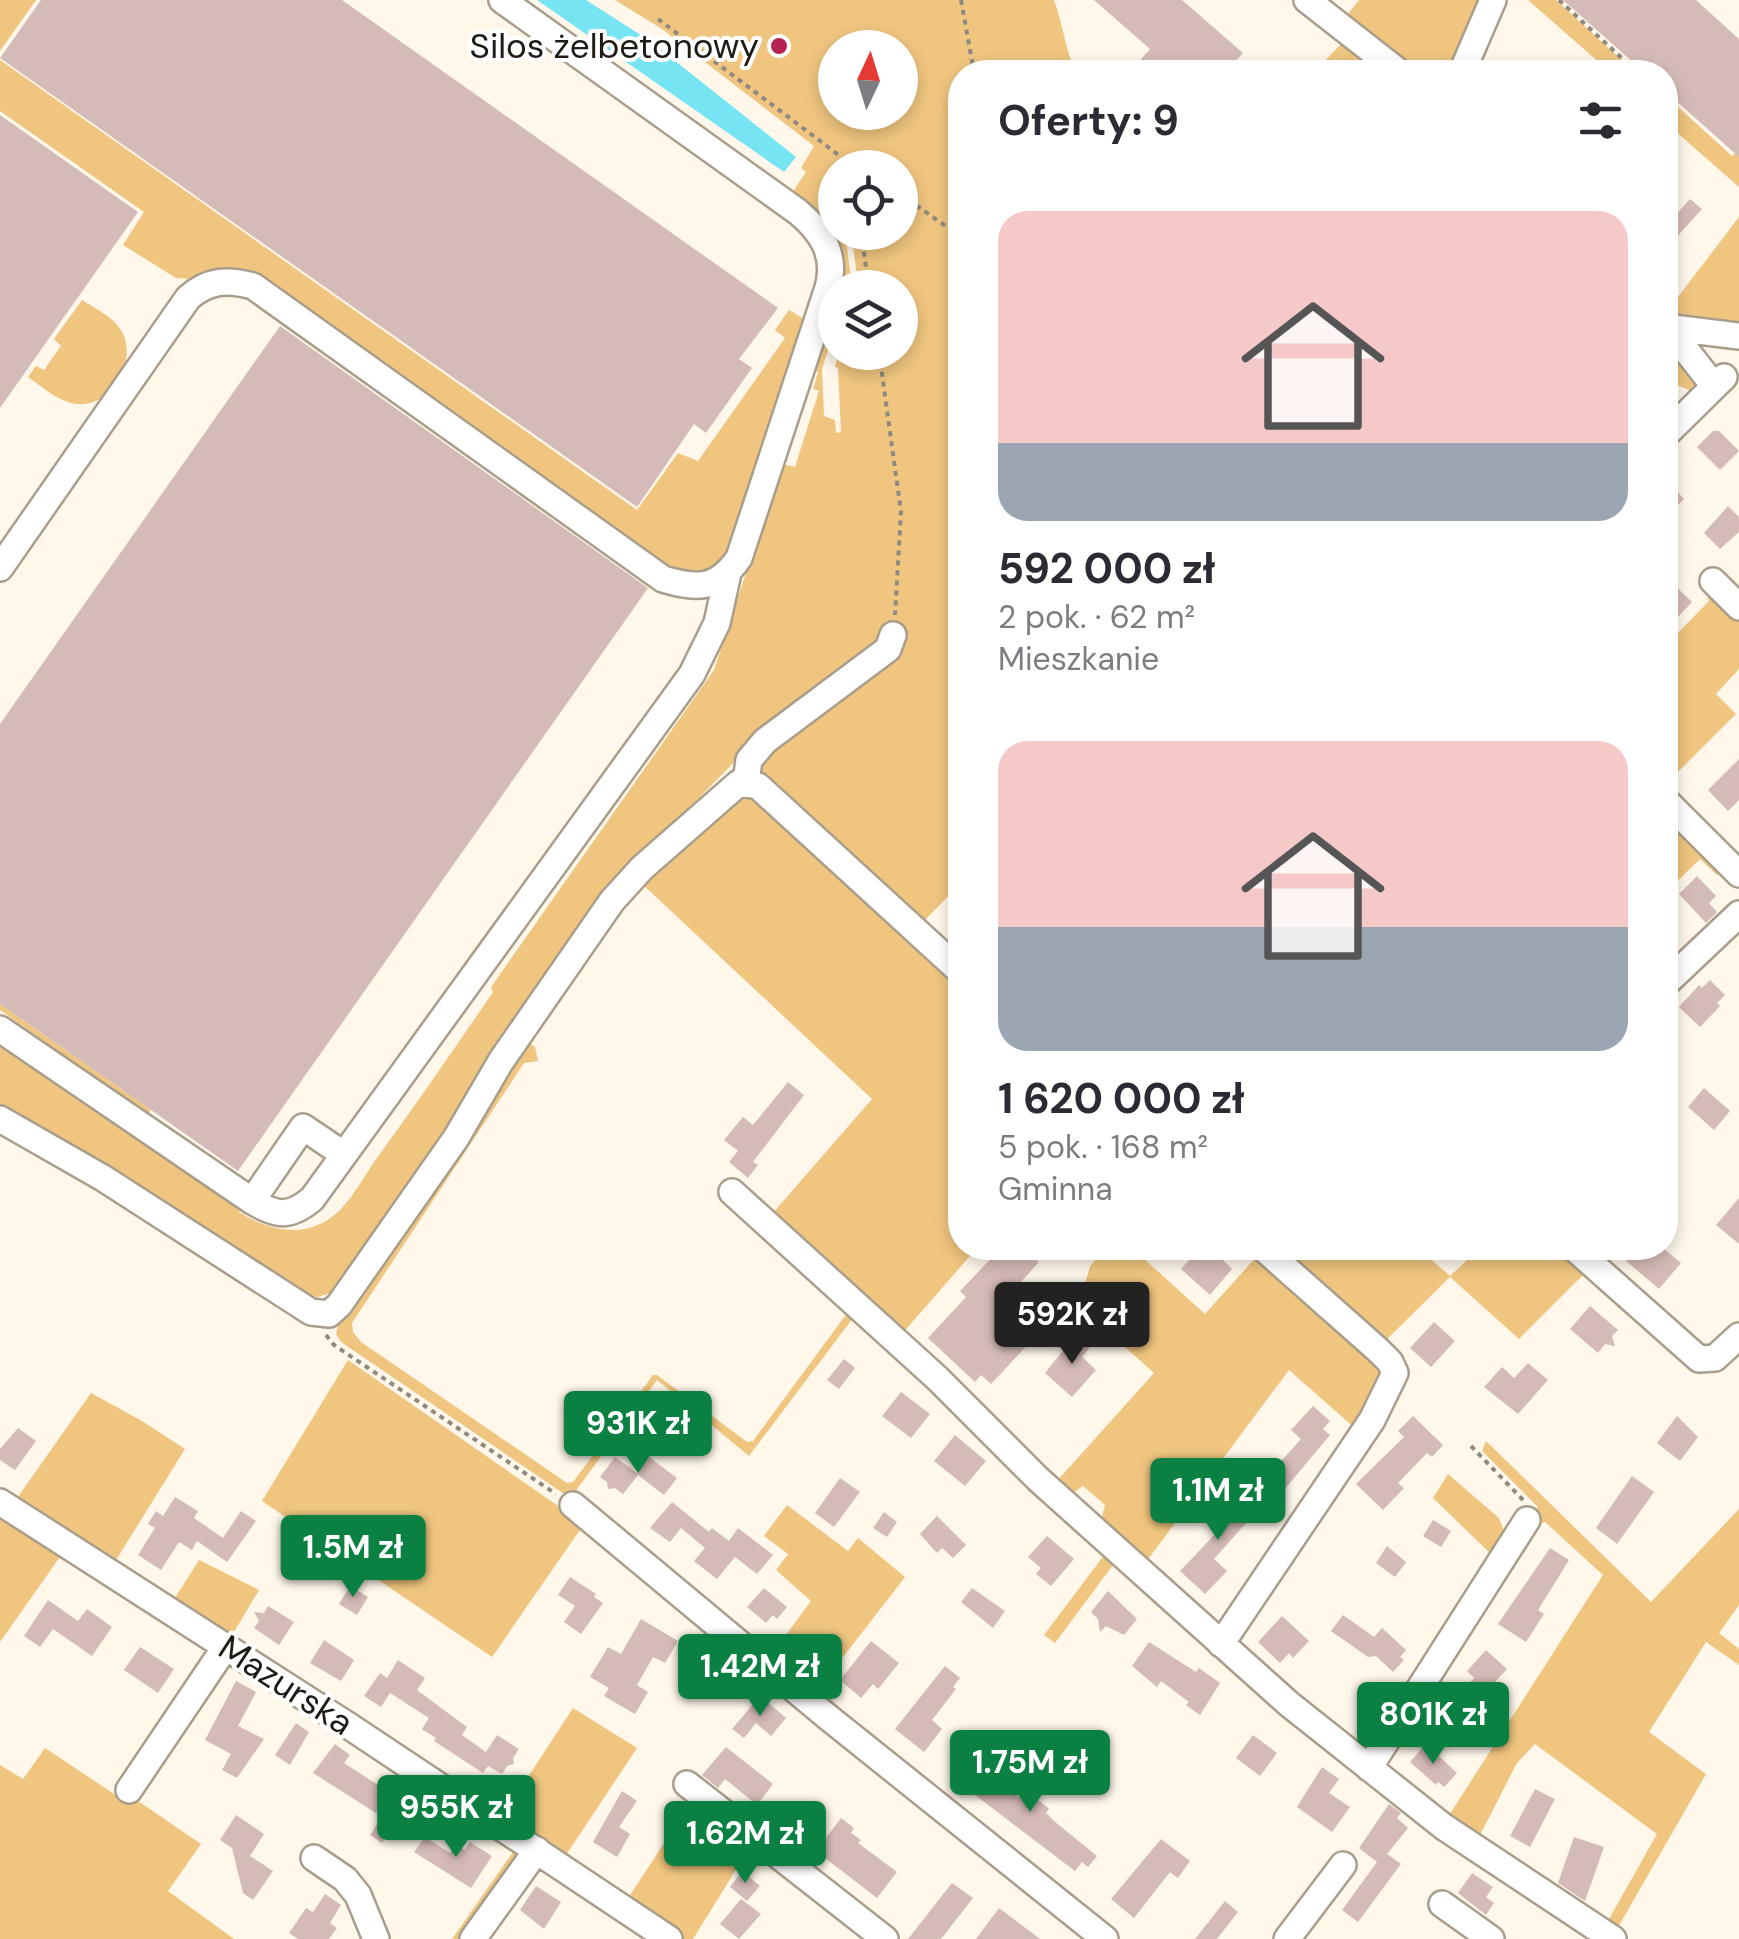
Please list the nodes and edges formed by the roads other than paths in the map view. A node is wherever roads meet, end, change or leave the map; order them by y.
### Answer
1 (502, 0) edge
2 (1307, 0) edge
3 (1493, 0) edge
4 (1383, 60) edge
5 (1467, 60) edge
6 (1678, 329) edge
7 (1739, 336) edge
8 (1678, 341) edge
9 (1678, 422) edge
10 (0, 568) edge
11 (728, 574) junction
12 (1712, 581) dead end
13 (1739, 607) edge
14 (893, 635) road end
15 (746, 782) junction
16 (1678, 813) edge
17 (1739, 874) edge
18 (1739, 914) edge
19 (948, 959) edge
20 (1678, 972) edge
21 (0, 1029) edge
22 (0, 1119) edge
23 (344, 1154) junction
24 (732, 1192) dead end
25 (252, 1201) junction
26 (1277, 1260) edge
27 (1588, 1260) edge
28 (1739, 1336) edge
29 (0, 1502) edge
30 (573, 1504) road end
31 (1527, 1520) road end
32 (1221, 1644) junction
33 (226, 1646) junction
34 (1369, 1768) junction
35 (687, 1784) dead end
36 (129, 1790) dead end
37 (537, 1850) junction
38 (314, 1858) dead end
39 (1343, 1865) dead end
40 (1442, 1904) dead end
41 (376, 1939) edge
42 (473, 1939) edge
43 (668, 1939) edge
44 (885, 1939) edge
45 (1105, 1939) edge
46 (1288, 1939) edge
47 (1490, 1939) edge
48 (1613, 1939) edge

1 - 11 street
2 - 4 street
3 - 5 street
6 - 7 street
8 - 9 street
10 - 11 street
11 - 23 street
12 - 13 street
14 - 15 street
15 - 19 street
15 - 22 street
16 - 17 street
18 - 20 street
21 - 25 street
23 - 25 street
23 - 25 street
24 - 32 street
26 - 32 street
27 - 28 street
29 - 33 street, Mazurska
30 - 45 street
31 - 34 street
32 - 34 street
33 - 36 street
33 - 37 street, Mazurska
34 - 48 street
35 - 44 street
37 - 42 street
37 - 43 street, Mazurska
38 - 41 street
39 - 46 street
40 - 47 street

